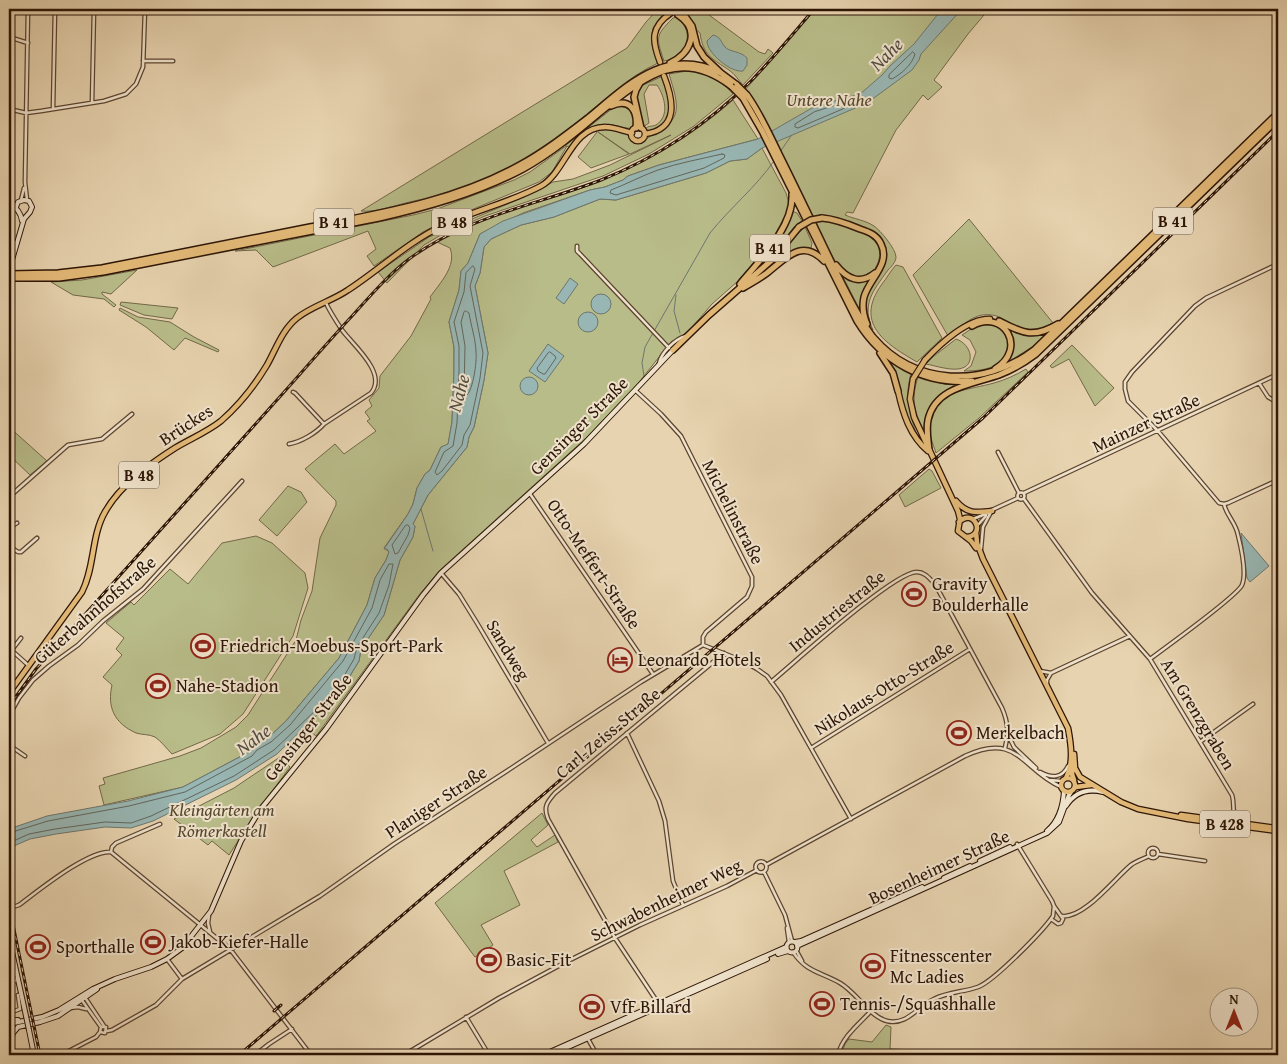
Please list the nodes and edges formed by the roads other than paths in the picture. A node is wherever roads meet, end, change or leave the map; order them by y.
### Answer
1 (28, 9) edge
2 (55, 9) edge
3 (94, 9) edge
4 (145, 9) edge
5 (670, 11) edge
6 (681, 12) edge
7 (9, 37) edge
8 (28, 44) junction
9 (143, 60) junction
10 (173, 61) dead end
11 (660, 62) dead end
12 (665, 66) junction
13 (721, 73) junction
14 (664, 76) dead end
15 (644, 79) junction
16 (734, 85) junction
17 (92, 103) junction
18 (9, 109) edge
19 (53, 109) junction
20 (604, 110) junction
21 (26, 113) junction
22 (1278, 113) edge
23 (1278, 119) edge
24 (638, 128) junction
25 (632, 133) junction
26 (645, 134) junction
27 (788, 178) junction
28 (25, 182) junction
29 (792, 191) junction
30 (27, 200) junction
31 (19, 201) junction
32 (9, 202) edge
33 (16, 208) junction
34 (20, 214) junction
35 (26, 215) junction
36 (21, 229) junction
37 (577, 246) dead end
38 (829, 257) junction
39 (1278, 264) edge
40 (828, 265) junction
41 (880, 267) junction
42 (9, 268) edge
43 (9, 274) edge
44 (9, 278) edge
45 (730, 296) junction
46 (326, 303) junction
47 (990, 319) joint
48 (1065, 320) junction
49 (972, 326) joint
50 (872, 336) junction
51 (876, 347) junction
52 (671, 349) junction
53 (932, 353) junction
54 (1278, 374) edge
55 (986, 376) junction
56 (1259, 383) junction
57 (636, 391) junction
58 (293, 392) dead end
59 (898, 392) joint
60 (1278, 403) edge
61 (132, 414) dead end
62 (324, 424) junction
63 (1158, 431) junction
64 (289, 444) dead end
65 (929, 451) junction
66 (998, 452) dead end
67 (1278, 480) edge
68 (242, 481) dead end
69 (950, 492) junction
70 (1019, 493) junction
71 (1024, 493) junction
72 (530, 494) junction
73 (9, 497) edge
74 (1018, 498) junction
75 (1024, 499) junction
76 (953, 500) junction
77 (1224, 504) junction
78 (992, 511) junction
79 (970, 518) junction
80 (959, 522) junction
81 (16, 523) dead end
82 (977, 526) junction
83 (9, 528) edge
84 (976, 532) junction
85 (966, 537) junction
86 (37, 538) dead end
87 (9, 546) edge
88 (983, 558) junction
89 (442, 573) junction
90 (1130, 636) junction
91 (21, 638) dead end
92 (703, 645) junction
93 (970, 649) junction
94 (10, 650) edge
95 (724, 653) junction
96 (1150, 659) junction
97 (28, 664) junction
98 (1040, 671) junction
99 (1051, 673) junction
100 (653, 674) junction
101 (771, 682) junction
102 (1048, 686) junction
103 (9, 693) edge
104 (1253, 704) dead end
105 (9, 716) edge
106 (1008, 732) junction
107 (627, 733) junction
108 (1200, 742) junction
109 (548, 743) junction
110 (9, 745) edge
111 (811, 748) junction
112 (1005, 748) junction
113 (1072, 754) junction
114 (25, 756) dead end
115 (1038, 772) junction
116 (1064, 780) junction
117 (1074, 781) junction
118 (1093, 785) junction
119 (1076, 787) junction
120 (1062, 789) junction
121 (1071, 792) junction
122 (1109, 794) junction
123 (1064, 810) junction
124 (1233, 811) junction
125 (1172, 815) junction
126 (851, 819) junction
127 (1222, 820) junction
128 (1241, 823) junction
129 (160, 824) dead end
130 (1278, 830) edge
131 (1017, 845) junction
132 (111, 852) junction
133 (1158, 854) junction
134 (1149, 856) junction
135 (1205, 861) dead end
136 (766, 865) junction
137 (757, 870) junction
138 (764, 872) junction
139 (683, 905) junction
140 (16, 906) dead end
141 (1054, 906) junction
142 (211, 911) junction
143 (1062, 916) junction
144 (191, 917) junction
145 (1051, 919) junction
146 (201, 925) junction
147 (211, 933) junction
148 (195, 934) junction
149 (614, 938) junction
150 (9, 940) edge
151 (224, 944) junction
152 (792, 946) junction
153 (230, 949) junction
154 (220, 956) junction
155 (167, 959) junction
156 (9, 972) edge
157 (182, 979) junction
158 (15, 980) dead end
159 (18, 995) dead end
160 (83, 998) junction
161 (660, 1006) junction
162 (70, 1008) junction
163 (88, 1010) junction
164 (871, 1011) junction
165 (9, 1013) edge
166 (466, 1017) junction
167 (27, 1018) junction
168 (9, 1020) edge
169 (9, 1024) edge
170 (102, 1026) junction
171 (292, 1029) junction
172 (107, 1031) junction
173 (100, 1032) junction
174 (9, 1037) edge
175 (588, 1038) junction
176 (10, 1043) junction
177 (32, 1043) junction
178 (564, 1048) junction
179 (9, 1051) edge
180 (10, 1055) edge
181 (14, 1055) edge
182 (30, 1055) edge
183 (34, 1055) edge
184 (61, 1055) edge
185 (255, 1055) edge
186 (311, 1055) edge
187 (404, 1055) edge
188 (490, 1055) edge
189 (543, 1055) edge
190 (550, 1055) edge
191 (567, 1055) edge
192 (596, 1055) edge
193 (838, 1055) edge

1 - 8 street
2 - 19 street
3 - 17 street
4 - 9 street
5 - 6 main road
5 - 11 main road
6 - 12 highway
6 - 13 highway
7 - 8 street
8 - 21 street
9 - 10 street
9 - 17 street
12 - 13 highway, B 41
12 - 43 highway, B 41
13 - 16 highway, B 41
14 - 26 main road
15 - 16 highway, B 41
15 - 20 highway, B 41
15 - 24 highway
16 - 27 highway, B 41, bridge
17 - 19 street
18 - 21 street
19 - 21 street
20 - 24 highway
20 - 44 highway, B 41
21 - 28 street
22 - 48 highway, B 41
23 - 55 highway, B 41
24 - 25 main road
24 - 26 main road
25 - 26 main road, B 48
25 - 46 main road, Brückes / B 48
27 - 29 highway, B 41
27 - 38 highway, B 41
28 - 30 street
28 - 31 street
29 - 40 highway, B 41
29 - 45 highway, B 41
30 - 31 street
30 - 35 street
31 - 32 street
31 - 33 street
32 - 33 street
33 - 34 street
34 - 35 street
34 - 36 street
35 - 36 street
36 - 42 street
37 - 52 street
38 - 41 highway
38 - 50 highway, B 41
39 - 63 street
40 - 45 highway, B 41
40 - 51 highway, B 41
41 - 45 highway, B 41, bridge
41 - 50 highway
45 - 52 highway
46 - 62 street
46 - 97 main road, Brückes / B 48
47 - 48 highway, B 41
47 - 53 main road, B 41
48 - 55 highway, B 41
49 - 53 main road, B 41
49 - 55 highway, B 41
50 - 55 highway, B 41
51 - 55 highway, B 41
51 - 59 highway
52 - 57 street, Gensinger Straße
53 - 65 main road, B 41, bridge
54 - 56 street, Mainzer Straße
55 - 65 highway, B 41
56 - 60 street
56 - 63 street, Mainzer Straße
57 - 72 street, Gensinger Straße
57 - 92 street, Michelinstraße
58 - 62 street
59 - 65 main road
61 - 73 street
62 - 64 street
63 - 71 street, Mainzer Straße
63 - 77 street
65 - 69 main road
66 - 70 street
67 - 77 street
68 - 105 street, Güterbahnhofstraße
69 - 76 main road
69 - 78 main road
70 - 71 street, Mainzer Straße
70 - 74 street
71 - 75 street
72 - 89 street, Gensinger Straße
72 - 100 street, Otto-Meffert-Straße
74 - 75 street
74 - 78 street
75 - 90 street, Am Grenzgraben
76 - 79 main road
76 - 80 main road
76 - 88 main road
77 - 96 street
78 - 79 street
78 - 82 street
78 - 88 street
79 - 80 main road
79 - 82 main road
80 - 85 main road
81 - 83 street
82 - 84 main road
84 - 85 main road
84 - 88 main road, B 428
85 - 88 main road, B 428
86 - 87 street
88 - 98 main road, B 428
89 - 109 street, Sandweg
89 - 142 street, Gensinger Straße
90 - 96 street, Am Grenzgraben
90 - 99 street
91 - 94 street
92 - 95 street
92 - 100 street, Planiger Straße
93 - 101 street, Industriestraße
93 - 106 street, Industriestraße
93 - 111 street, Nikolaus-Otto-Straße
94 - 97 street
95 - 101 street
95 - 107 street, Carl-Zeiss-Straße
96 - 108 street, Am Grenzgraben
97 - 103 main road, Brückes / B 48
98 - 99 street
98 - 102 main road, B 428
99 - 102 street
100 - 109 street, Planiger Straße
101 - 111 street
102 - 113 main road, B 428
104 - 108 street
106 - 112 street, Industriestraße
106 - 115 street, Industriestraße
107 - 139 street
107 - 149 street, Carl-Zeiss-Straße
108 - 124 street, Am Grenzgraben
109 - 153 street, Planiger Straße
110 - 114 street
111 - 126 street
112 - 115 street
112 - 126 street, Schwabenheimer Weg
113 - 115 street
113 - 116 main road, B 428
113 - 117 main road, B 428
113 - 118 main road, B 428
115 - 116 street
115 - 120 street
116 - 117 main road
116 - 120 main road
117 - 118 main road, B 428
117 - 119 main road
118 - 119 main road
118 - 122 main road, B 428
119 - 121 main road
120 - 121 main road
120 - 131 street, Bosenheimer Straße
121 - 123 street, Bosenheimer Straße
122 - 123 street
122 - 125 main road, B 428
123 - 131 street, Bosenheimer Straße
124 - 127 street
124 - 128 street, Am Grenzgraben
125 - 127 main road, B 428
125 - 130 main road, B 428
126 - 136 street, Schwabenheimer Weg
127 - 128 main road, B 428
128 - 130 main road, B 428
129 - 132 street
131 - 141 street
131 - 152 street, Bosenheimer Straße
132 - 140 street
132 - 144 street
133 - 134 street
133 - 134 street
133 - 135 street
134 - 143 street
136 - 137 street
136 - 138 street
137 - 138 street
137 - 139 street, Schwabenheimer Weg
138 - 152 street
139 - 149 street, Schwabenheimer Weg
141 - 143 street
141 - 145 street
142 - 146 street, Gensinger Straße
142 - 147 street
143 - 145 street
144 - 146 street
144 - 148 street
145 - 164 street
146 - 147 street
146 - 148 street, Gensinger Straße
147 - 151 street
148 - 155 street, Gensinger Straße
149 - 161 street
149 - 166 street, Schwabenheimer Weg
150 - 167 street
151 - 153 street
151 - 154 street
152 - 161 street, Bosenheimer Straße
152 - 164 street
153 - 154 street, Planiger Straße
153 - 171 street
154 - 157 street, Planiger Straße
155 - 157 street
155 - 160 street, Gensinger Straße
156 - 158 street
157 - 172 street, Planiger Straße
159 - 165 street
160 - 162 street, Gensinger Straße
160 - 163 street
160 - 167 street, Gensinger Straße
160 - 170 street
161 - 175 street, Bosenheimer Straße
161 - 178 street, Bosenheimer Straße
162 - 163 street
162 - 176 street, Gensinger Straße
163 - 170 street
164 - 193 street
166 - 187 street, Schwabenheimer Weg
166 - 188 street
167 - 168 street
167 - 169 street, Gensinger Straße
167 - 177 street, bridge
170 - 172 street
170 - 173 street
171 - 185 street
171 - 186 street
172 - 173 street, Planiger Straße
173 - 184 street, Planiger Straße
174 - 176 street
175 - 178 street, Bosenheimer Straße
175 - 192 street
176 - 181 street
177 - 182 street
177 - 183 street
178 - 189 street, Bosenheimer Straße
178 - 190 street, Bosenheimer Straße
178 - 191 street
179 - 180 street

